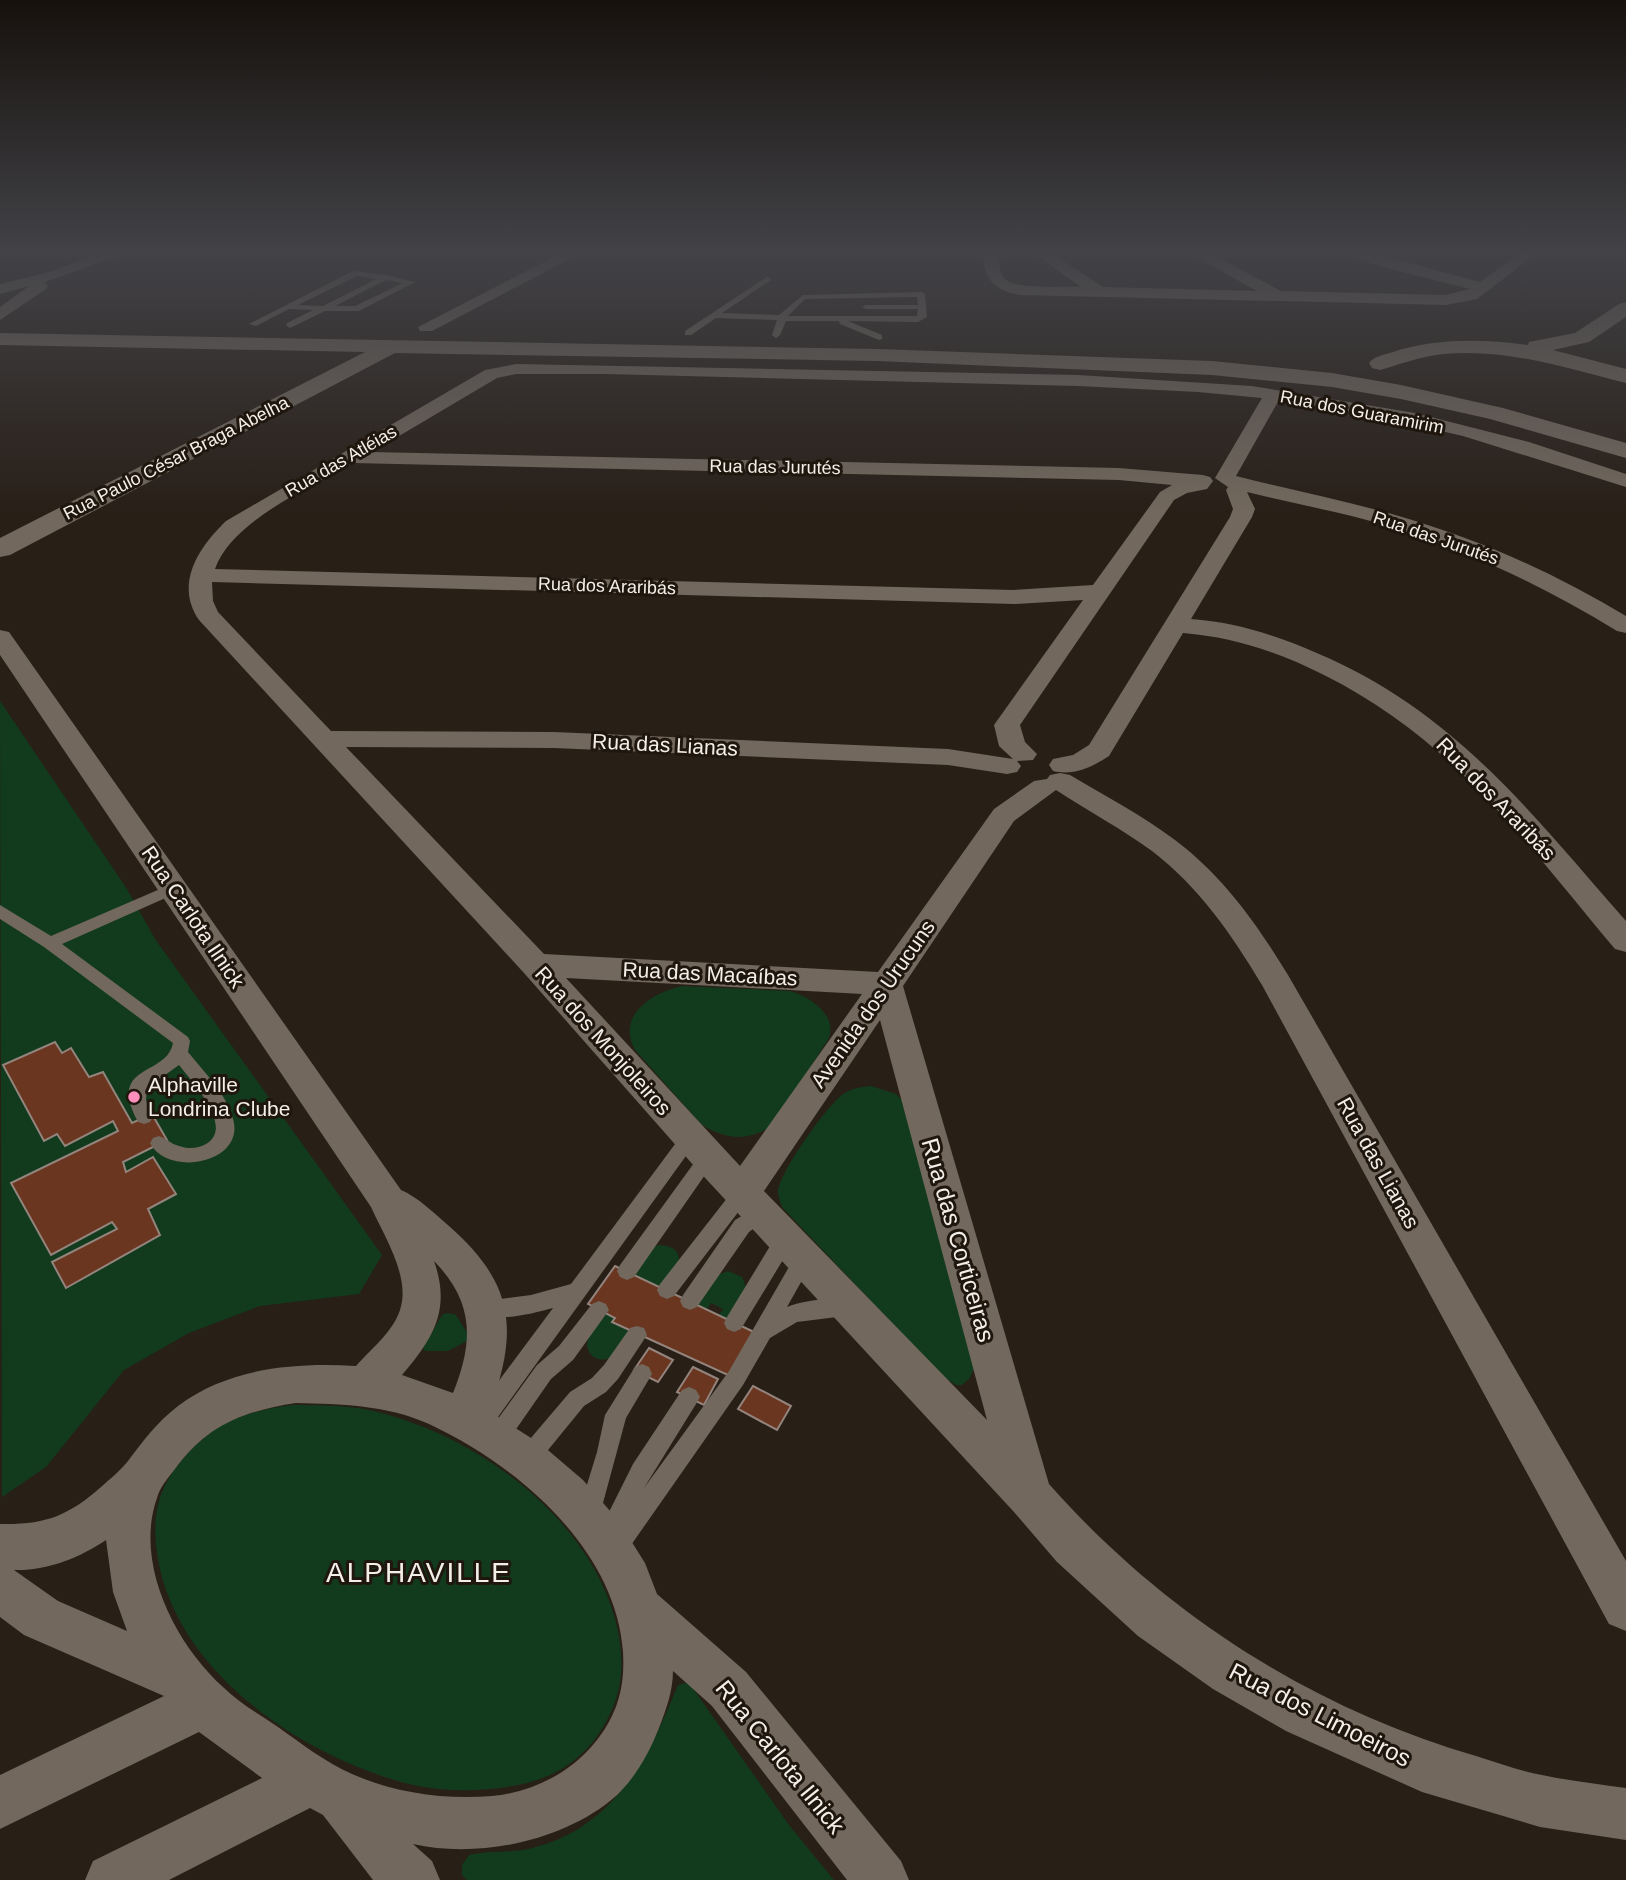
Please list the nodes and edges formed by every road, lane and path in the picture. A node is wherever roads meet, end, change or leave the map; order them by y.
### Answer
1 (407, 338) edge
2 (924, 338) edge
3 (1582, 338) edge
4 (0, 339) edge
5 (391, 347) junction
6 (1523, 348) junction
7 (987, 359) junction
8 (1354, 360) dead end
9 (1380, 363) junction
10 (1625, 364) edge
11 (502, 371) joint
12 (1424, 372) dead end
13 (1273, 395) junction
14 (1626, 451) edge
15 (347, 457) junction
16 (1626, 481) edge
17 (1220, 483) junction
18 (0, 549) edge
19 (200, 575) junction
20 (1100, 592) junction
21 (1014, 597) junction
22 (1085, 614) junction
23 (1182, 616) junction
24 (1626, 626) edge
25 (0, 637) edge
26 (321, 739) junction
27 (1014, 766) junction
28 (1056, 778) junction
29 (1004, 815) junction
30 (174, 888) junction
31 (0, 910) edge
32 (1626, 941) edge
33 (50, 943) junction
34 (535, 965) junction
35 (886, 984) junction
36 (179, 1053) junction
37 (144, 1117) dead end
38 (159, 1143) dead end
39 (699, 1147) junction
40 (386, 1198) junction
41 (751, 1203) junction
42 (794, 1249) junction
43 (627, 1271) dead end
44 (667, 1290) dead end
45 (576, 1291) junction
46 (690, 1301) dead end
47 (485, 1308) junction
48 (852, 1309) junction
49 (599, 1310) dead end
50 (734, 1323) dead end
51 (637, 1335) dead end
52 (760, 1339) junction
53 (642, 1374) dead end
54 (364, 1387) junction
55 (688, 1397) dead end
56 (491, 1436) junction
57 (142, 1478) junction
58 (1030, 1496) junction
59 (606, 1543) junction
60 (0, 1547) edge
61 (0, 1588) edge
62 (1626, 1607) edge
63 (641, 1612) junction
64 (192, 1691) junction
65 (326, 1789) junction
66 (0, 1803) edge
67 (1626, 1814) edge
68 (111, 1880) edge
69 (413, 1880) edge
70 (882, 1880) edge

1 - 5 street, Rua Paulo César Braga Abelha
2 - 7 street
3 - 6 street
4 - 5 street
5 - 7 street
5 - 18 street, Rua Paulo César Braga Abelha
6 - 9 street
6 - 10 street
7 - 14 street
8 - 9 street
9 - 12 street
11 - 13 street, Rua dos Guaramirim
11 - 15 street, Rua das Atléias
13 - 16 street, Rua dos Guaramirim
13 - 17 street
15 - 17 street, Rua das Jurutés
15 - 19 street, Rua das Atléias
17 - 20 street
17 - 23 street, Avenida dos Urucuns
17 - 24 street, Rua das Jurutés
19 - 21 street, Rua dos Araribás
19 - 26 street, Rua dos Monjoleiros
20 - 21 street, Rua dos Araribás
20 - 22 street
21 - 22 street, Rua dos Araribás
22 - 27 street
23 - 28 street, Avenida dos Urucuns
23 - 32 street, Rua dos Araribás
25 - 30 street, Rua Carlota Ilnick
26 - 27 street, Rua das Lianas
26 - 34 street, Rua dos Monjoleiros
27 - 28 street, Rua das Lianas
27 - 29 street, Avenida dos Urucuns
28 - 29 street, Avenida dos Urucuns
28 - 62 street, Rua das Lianas
29 - 35 street, Avenida dos Urucuns
30 - 33 lane
30 - 40 street, Rua Carlota Ilnick
31 - 33 lane
33 - 36 lane
34 - 35 street, Rua das Macaíbas
34 - 39 street, Rua dos Monjoleiros
35 - 41 street, Avenida dos Urucuns
35 - 58 street, Rua das Corticeiras
36 - 37 lane
36 - 38 lane
39 - 41 street, Rua dos Monjoleiros
39 - 43 lane
39 - 45 lane
40 - 47 street, Rua Carlota Ilnick
40 - 54 street, Rua Carlota Ilnick
41 - 42 street, Rua dos Monjoleiros
41 - 44 lane
41 - 46 lane
42 - 48 street, Rua dos Monjoleiros
42 - 50 lane
42 - 52 lane
45 - 47 lane
45 - 56 lane
47 - 56 street, Rua Carlota Ilnick
48 - 52 lane
48 - 58 street, Rua dos Monjoleiros
49 - 56 lane
51 - 56 lane
52 - 59 lane
53 - 59 lane
54 - 56 street, Rua Carlota Ilnick
54 - 57 street, Rua Carlota Ilnick
55 - 59 lane
56 - 59 street, Rua Carlota Ilnick
57 - 60 street
57 - 64 street
58 - 67 street, Rua dos Limoeiros
59 - 63 street, Rua Carlota Ilnick
61 - 64 street
63 - 65 street, Rua Carlota Ilnick
63 - 70 street, Rua Carlota Ilnick
64 - 65 street, Rua Carlota Ilnick
64 - 66 street
65 - 68 street
65 - 69 street

